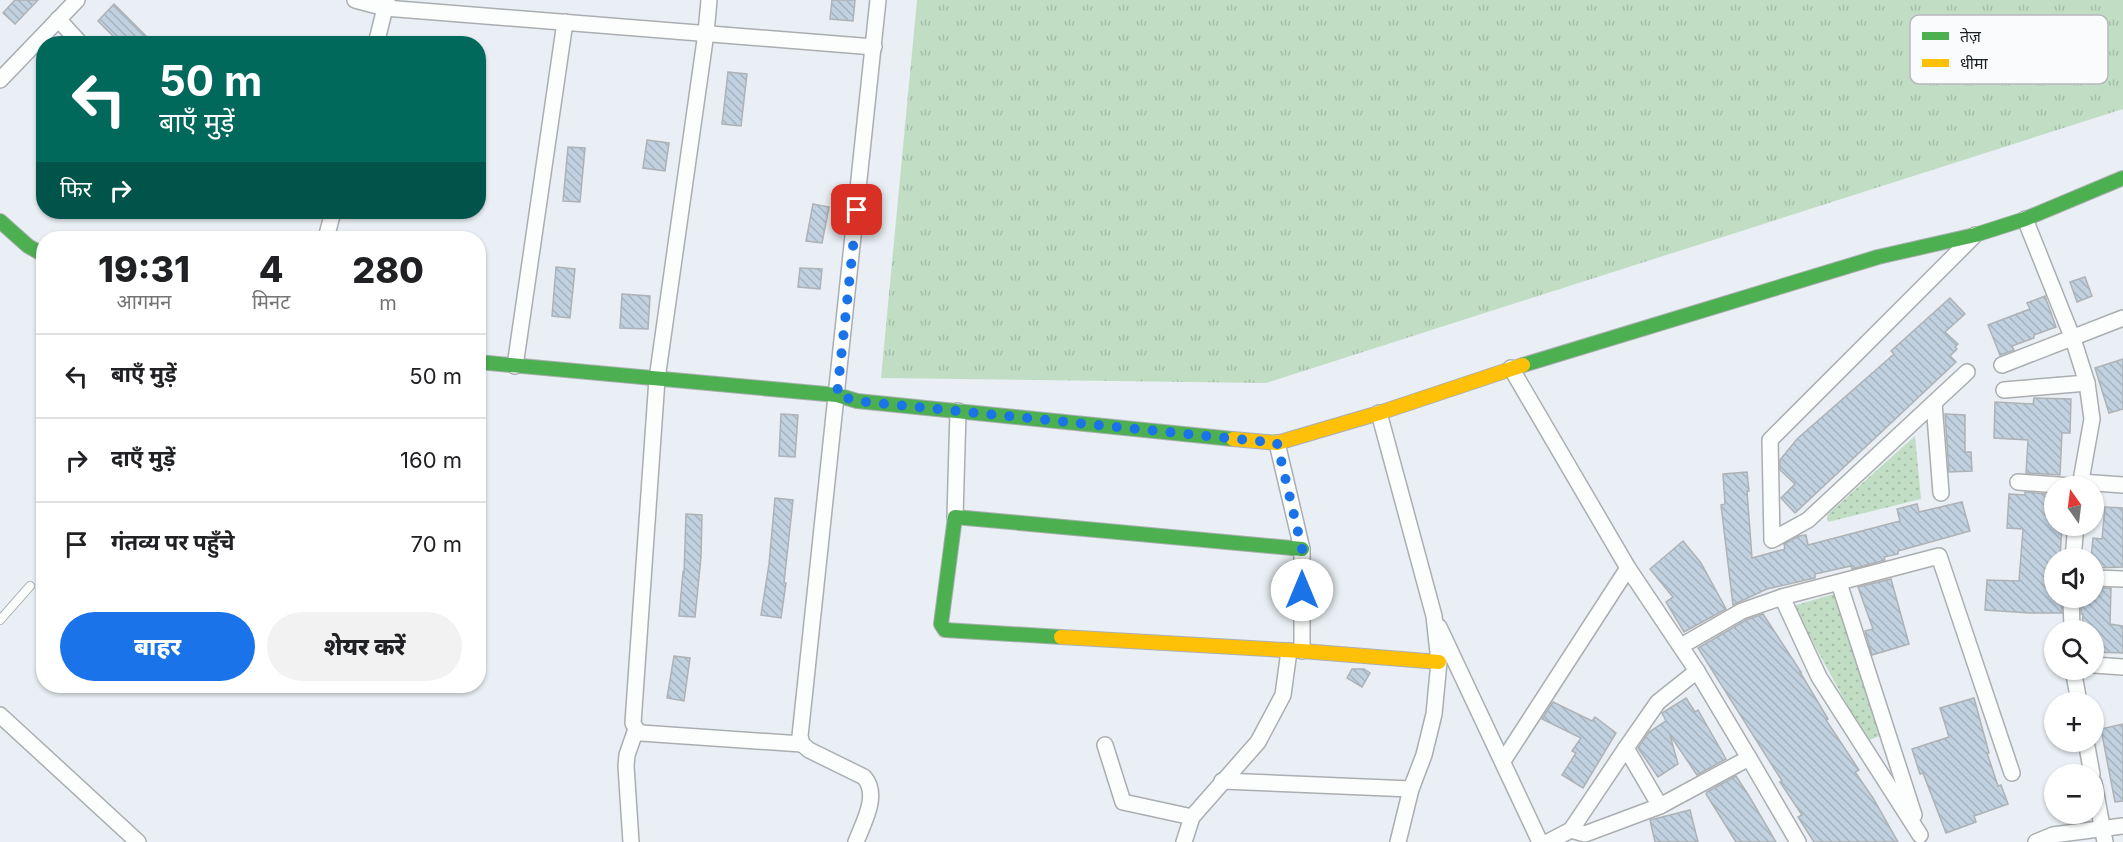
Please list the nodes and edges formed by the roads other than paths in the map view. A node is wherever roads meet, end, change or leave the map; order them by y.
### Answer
1 (77, 0) edge
2 (355, 0) edge
3 (709, 0) edge
4 (878, 0) edge
5 (386, 4) edge
6 (58, 19) junction
7 (565, 22) junction
8 (706, 33) junction
9 (42, 36) edge
10 (74, 36) edge
11 (378, 36) edge
12 (36, 42) edge
13 (874, 47) junction
14 (0, 80) edge
15 (2123, 178) edge
16 (2025, 219) junction
17 (0, 220) edge
18 (1975, 235) junction
19 (36, 250) edge
20 (2123, 318) edge
21 (2073, 339) junction
22 (486, 363) edge
23 (2002, 365) dead end
24 (515, 366) junction
25 (1511, 368) junction
26 (1967, 372) dead end
27 (657, 379) junction
28 (2087, 383) junction
29 (2004, 390) dead end
30 (837, 395) junction
31 (1934, 403) junction
32 (958, 411) junction
33 (1379, 413) junction
34 (1277, 443) junction
35 (2079, 476) edge
36 (2018, 482) dead end
37 (2044, 483) edge
38 (2104, 485) edge
39 (2123, 485) edge
40 (1941, 493) dead end
41 (955, 517) junction
42 (1302, 549) junction
43 (1628, 568) junction
44 (2104, 578) edge
45 (2123, 579) edge
46 (1839, 583) junction
47 (30, 586) dead end
48 (1782, 597) junction
49 (1434, 616) junction
50 (0, 620) edge
51 (1681, 646) junction
52 (1295, 651) junction
53 (1439, 662) junction
54 (2104, 666) edge
55 (2123, 667) edge
56 (1696, 671) junction
57 (0, 715) edge
58 (636, 729) junction
59 (802, 744) junction
60 (1105, 745) dead end
61 (1626, 748) junction
62 (1749, 758) junction
63 (1503, 761) junction
64 (2012, 773) dead end
65 (1222, 782) junction
66 (1411, 789) junction
67 (1660, 806) junction
68 (1192, 817) junction
69 (2123, 826) edge
70 (1571, 830) junction
71 (2104, 836) edge
72 (1792, 840) edge
73 (1399, 841) edge
74 (138, 842) edge
75 (631, 842) edge
76 (856, 842) edge
77 (1184, 842) edge
78 (1540, 842) edge
79 (1548, 842) edge
80 (2036, 842) edge

1 - 6 street
2 - 5 street
3 - 8 street
4 - 13 street
5 - 7 street
5 - 11 street
6 - 9 street
6 - 10 street
7 - 8 street
7 - 24 street
8 - 13 street
8 - 27 street
12 - 14 street
13 - 30 street
15 - 16 street
16 - 18 street
16 - 21 street
17 - 19 street
18 - 25 street
18 - 31 street
20 - 21 street
21 - 23 street
21 - 28 street
22 - 24 street
24 - 27 street
25 - 33 street
25 - 43 street
26 - 31 street
27 - 30 street
27 - 58 street
28 - 29 street
28 - 35 street
30 - 32 street
30 - 59 street
31 - 40 street
32 - 34 street
32 - 41 street
33 - 34 street
33 - 49 street
34 - 42 street
36 - 37 street
38 - 39 street
41 - 42 street
41 - 52 street
42 - 52 street
43 - 51 street
43 - 63 street
44 - 45 street
46 - 48 street
46 - 48 street
46 - 64 street
47 - 50 lane
48 - 51 street
49 - 53 street
49 - 63 street
51 - 56 street
52 - 53 street
52 - 65 street
53 - 66 street
54 - 55 street
56 - 61 street
56 - 62 street
57 - 74 street
58 - 59 street
58 - 75 street
59 - 76 street
60 - 68 street
61 - 67 street
61 - 70 street
62 - 67 street
62 - 72 street
63 - 78 street
65 - 66 street
65 - 68 street
66 - 73 street
67 - 70 street
68 - 77 street
69 - 71 street
70 - 79 street
71 - 80 street

